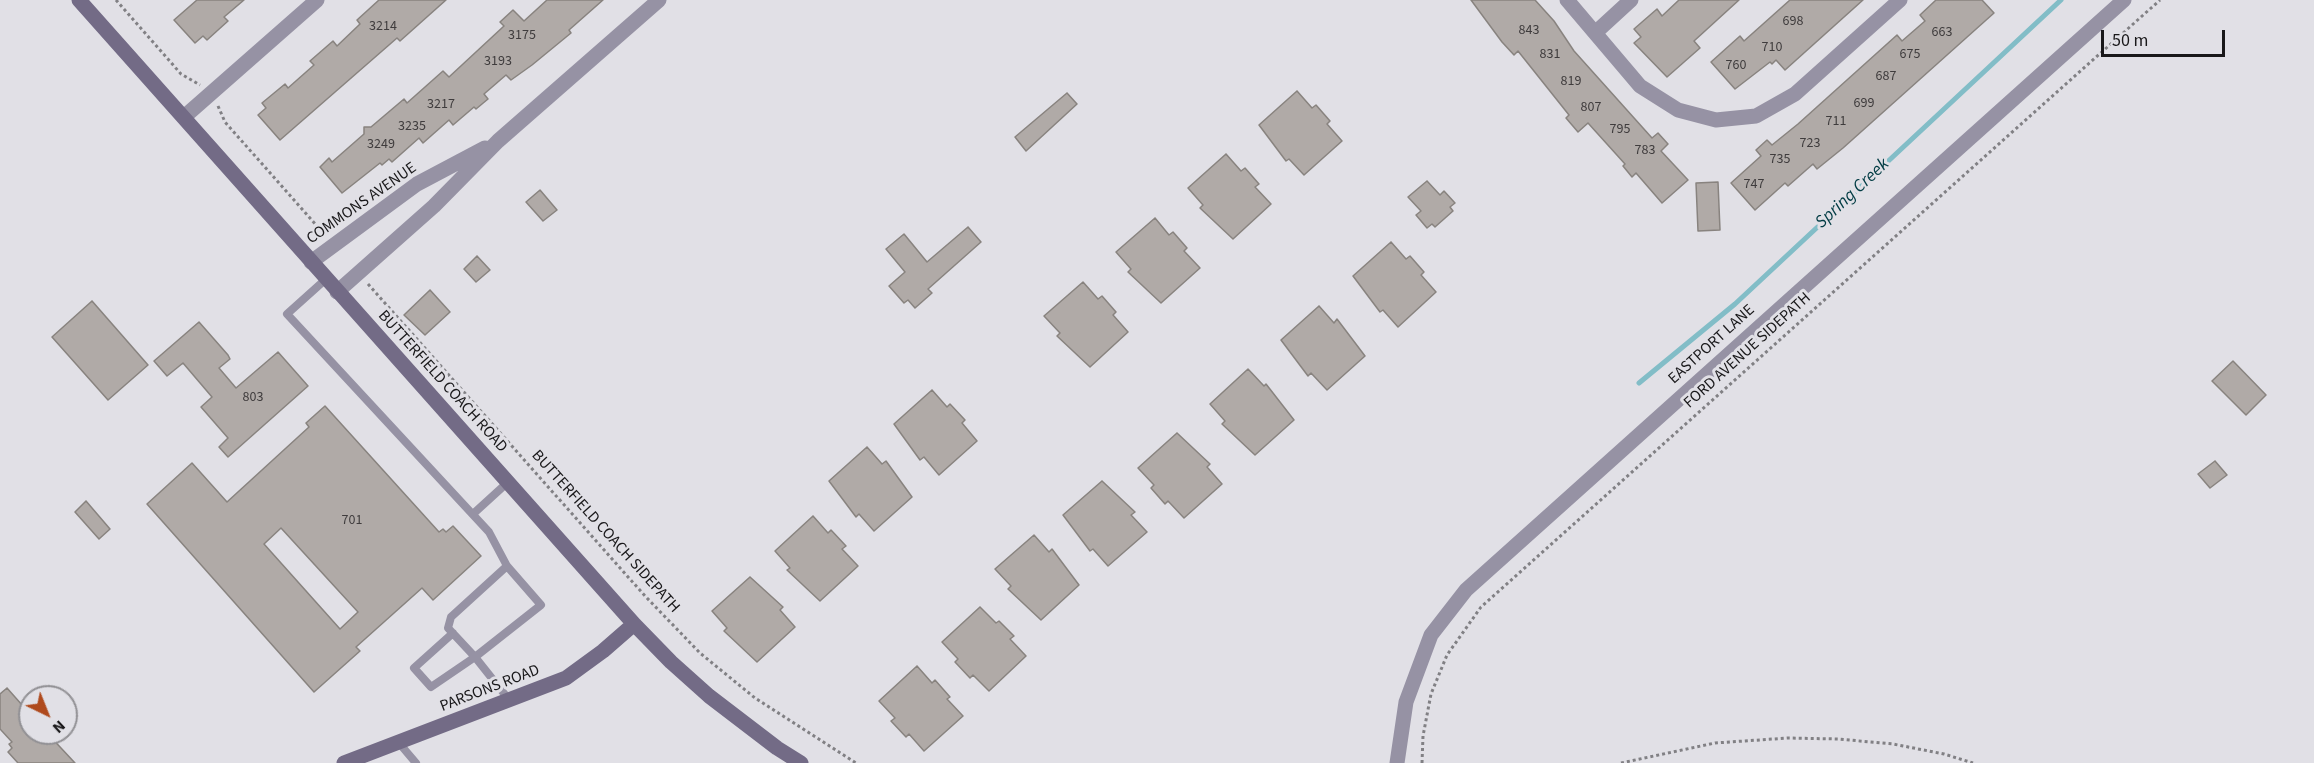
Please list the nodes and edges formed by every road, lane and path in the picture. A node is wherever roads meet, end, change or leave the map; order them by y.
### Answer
1 (79, 0) edge
2 (116, 0) edge
3 (317, 0) edge
4 (659, 0) edge
5 (1567, 0) edge
6 (1631, 0) edge
7 (1900, 0) edge
8 (2124, 0) edge
9 (2160, 0) edge
10 (1595, 33) junction
11 (197, 82) dead end
12 (221, 109) dead end
13 (184, 117) junction
14 (498, 141) junction
15 (326, 236) dead end
16 (311, 262) junction
17 (327, 279) junction
18 (367, 283) dead end
19 (337, 292) junction
20 (507, 483) junction
21 (473, 514) junction
22 (507, 566) junction
23 (634, 624) junction
24 (453, 633) junction
25 (475, 657) junction
26 (510, 700) junction
27 (399, 743) junction
28 (344, 763) edge
29 (416, 763) edge
30 (800, 763) edge
31 (856, 763) edge
32 (1397, 763) edge
33 (1422, 763) edge
34 (1622, 763) edge
35 (1973, 763) edge

1 - 13 main road, BUTTERFIELD COACH ROAD
2 - 11 path
3 - 13 street
4 - 14 street, COMMONS AVENUE
5 - 10 street
6 - 10 street
7 - 10 street
8 - 32 street, EASTPORT LANE
9 - 33 path, FORD AVENUE SIDEPATH
12 - 15 path
13 - 16 main road, BUTTERFIELD COACH ROAD
14 - 16 street, COMMONS AVENUE
14 - 19 street, COMMONS AVENUE
16 - 17 main road, BUTTERFIELD COACH ROAD
17 - 19 main road, BUTTERFIELD COACH ROAD
17 - 21 lane
18 - 31 path, BUTTERFIELD COACH SIDEPATH
19 - 20 main road, BUTTERFIELD COACH ROAD
20 - 21 lane
20 - 23 main road, BUTTERFIELD COACH ROAD
21 - 22 lane
22 - 24 lane
22 - 25 lane
23 - 26 main road, PARSONS ROAD
23 - 30 main road, BUTTERFIELD COACH ROAD
24 - 25 lane
24 - 25 lane
25 - 26 lane
26 - 27 main road, PARSONS ROAD
27 - 28 main road, PARSONS ROAD
27 - 29 lane
34 - 35 path

